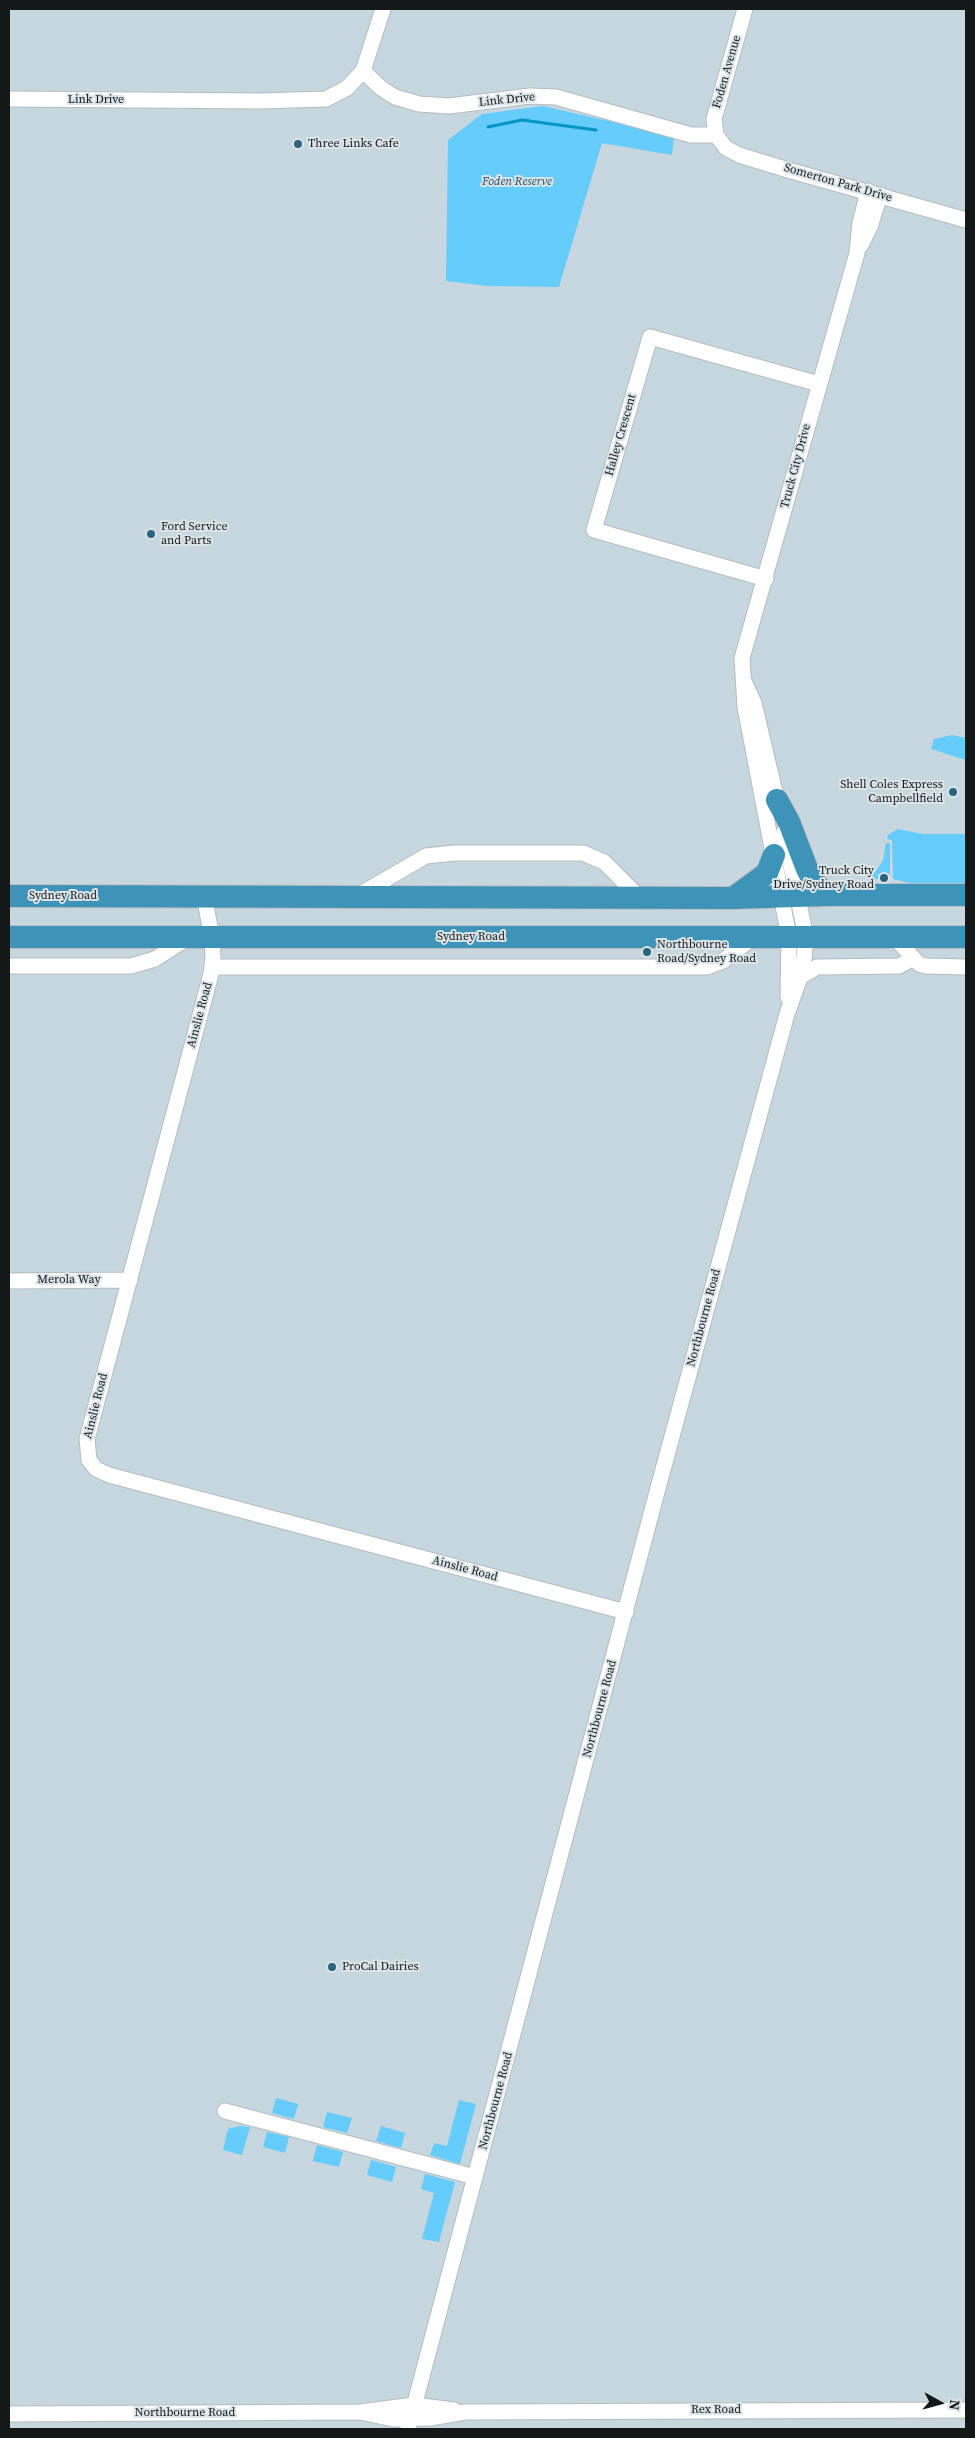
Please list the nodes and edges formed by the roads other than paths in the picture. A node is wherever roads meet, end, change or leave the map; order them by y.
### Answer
1 (383, 9) edge
2 (746, 9) edge
3 (360, 76) junction
4 (9, 99) edge
5 (716, 135) junction
6 (874, 193) junction
7 (966, 220) edge
8 (819, 384) junction
9 (766, 579) junction
10 (744, 681) junction
11 (777, 800) junction
12 (774, 855) junction
13 (826, 894) junction
14 (966, 895) edge
15 (9, 896) edge
16 (204, 896) junction
17 (356, 896) junction
18 (639, 897) junction
19 (790, 897) junction
20 (733, 898) junction
21 (893, 936) junction
22 (9, 937) edge
23 (189, 937) junction
24 (212, 937) junction
25 (754, 937) junction
26 (798, 937) junction
27 (966, 937) edge
28 (912, 959) junction
29 (9, 966) edge
30 (212, 967) junction
31 (966, 967) edge
32 (800, 977) junction
33 (787, 1014) junction
34 (130, 1280) junction
35 (9, 1281) edge
36 (626, 1612) junction
37 (225, 2111) dead end
38 (475, 2177) junction
39 (966, 2410) edge
40 (9, 2414) edge
41 (411, 2418) edge

1 - 3 street
2 - 5 street, Foden Avenue
3 - 4 street, Link Drive
3 - 5 street, Link Drive
5 - 6 street, Somerton Park Drive
6 - 7 street, Somerton Park Drive
6 - 8 street, Truck City Drive
8 - 9 street, Truck City Drive
8 - 9 street, Halley Crescent
9 - 10 street, Truck City Drive
10 - 11 street, Truck City Drive
10 - 12 street, Truck City Drive
11 - 13 highway
11 - 19 street, Truck City Drive
12 - 19 street, Truck City Drive
12 - 20 highway
13 - 14 highway, Sydney Road
13 - 19 highway, Sydney Road
15 - 16 highway, Sydney Road
16 - 17 highway, Sydney Road
16 - 24 street, Ainslie Road
17 - 18 highway, Sydney Road
17 - 18 street, Sydney Road
18 - 20 highway, Sydney Road
19 - 20 highway, Sydney Road
19 - 26 street, Truck City Drive
21 - 26 highway, Sydney Road
21 - 27 highway, Sydney Road
21 - 28 street
22 - 23 highway, Sydney Road
23 - 24 highway, Sydney Road
23 - 29 street
24 - 25 highway, Sydney Road
24 - 30 street, Ainslie Road
25 - 26 highway, Sydney Road
25 - 30 street
26 - 32 street, Northbourne Road
26 - 33 street, Northbourne Road
28 - 31 street
28 - 32 street
30 - 34 street, Ainslie Road
32 - 33 street, Northbourne Road
33 - 36 street, Northbourne Road
34 - 35 street, Merola Way
34 - 36 street, Ainslie Road
36 - 38 street, Northbourne Road
37 - 38 street
38 - 41 street, Northbourne Road
39 - 41 street, Rex Road
40 - 41 street, Northbourne Road

